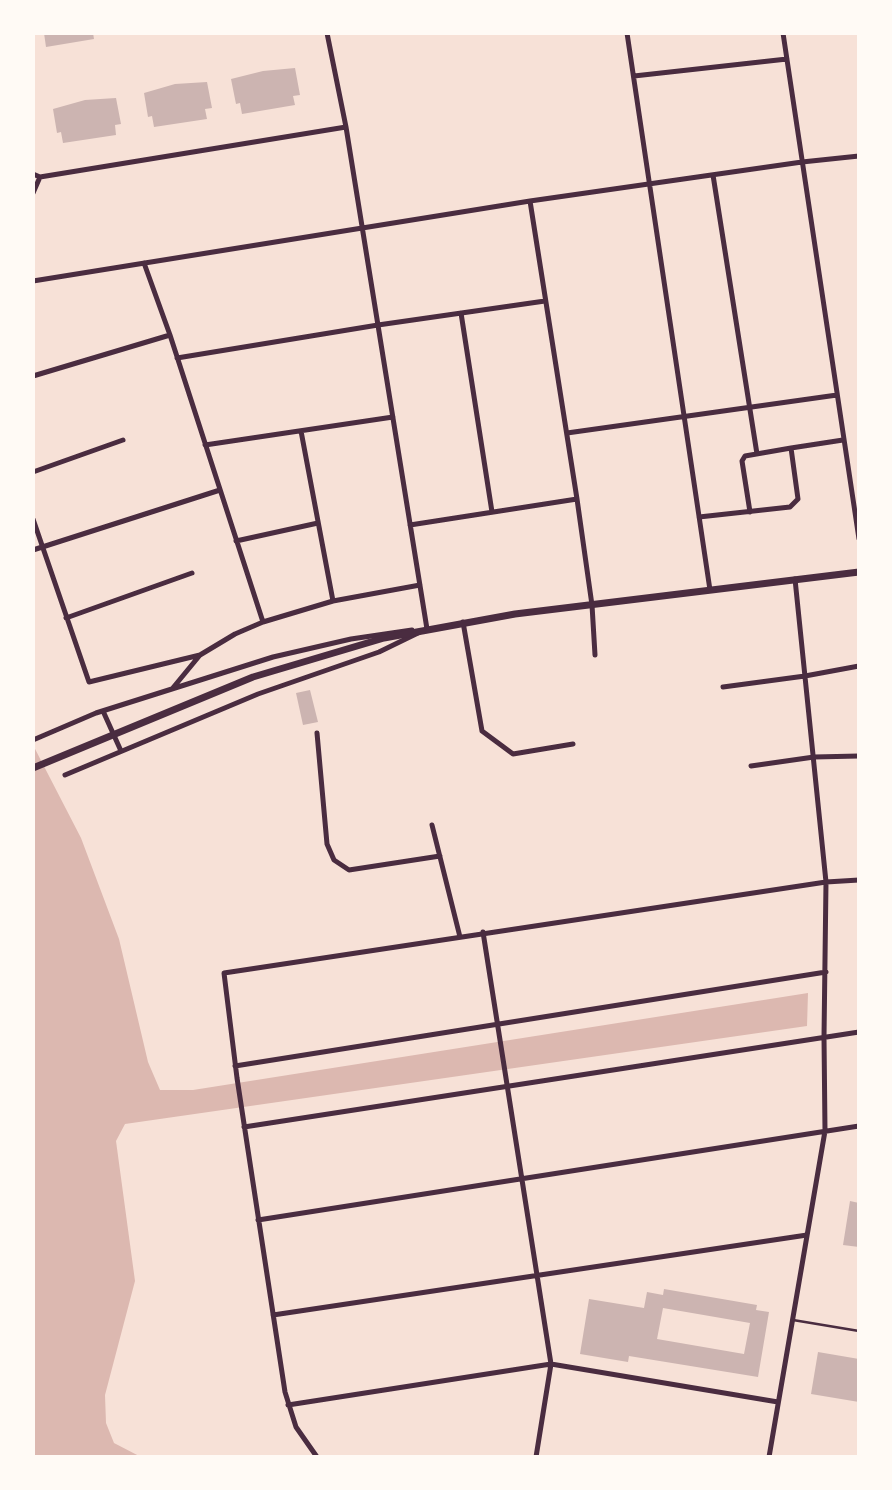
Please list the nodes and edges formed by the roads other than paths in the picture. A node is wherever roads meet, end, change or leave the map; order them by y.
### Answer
1 (327, 33) edge
2 (627, 33) edge
3 (783, 33) edge
4 (787, 59) junction
5 (634, 76) junction
6 (346, 127) junction
7 (859, 156) edge
8 (802, 162) junction
9 (713, 175) junction
10 (36, 176) edge
11 (650, 184) junction
12 (33, 193) edge
13 (530, 201) junction
14 (362, 228) junction
15 (144, 263) junction
16 (33, 281) edge
17 (545, 301) junction
18 (461, 313) junction
19 (378, 325) junction
20 (170, 335) junction
21 (177, 358) junction
22 (33, 376) edge
23 (837, 395) junction
24 (749, 408) junction
25 (393, 417) junction
26 (684, 417) junction
27 (301, 430) junction
28 (567, 433) junction
29 (123, 440) dead end
30 (843, 440) junction
31 (205, 445) junction
32 (791, 448) junction
33 (757, 454) junction
34 (33, 472) edge
35 (220, 490) junction
36 (577, 499) junction
37 (492, 512) junction
38 (750, 512) junction
39 (699, 517) junction
40 (33, 519) edge
41 (318, 523) junction
42 (410, 525) junction
43 (859, 539) edge
44 (236, 541) junction
45 (43, 548) junction
46 (33, 550) edge
47 (859, 572) edge
48 (192, 573) dead end
49 (795, 579) junction
50 (420, 585) junction
51 (710, 590) junction
52 (332, 601) junction
53 (592, 605) junction
54 (66, 618) junction
55 (263, 622) junction
56 (463, 622) junction
57 (427, 629) junction
58 (200, 655) junction
59 (595, 655) dead end
60 (859, 666) edge
61 (805, 676) junction
62 (723, 687) dead end
63 (172, 689) junction
64 (100, 712) junction
65 (317, 733) dead end
66 (33, 740) edge
67 (573, 744) dead end
68 (121, 751) junction
69 (859, 756) edge
70 (814, 757) junction
71 (751, 766) dead end
72 (33, 768) edge
73 (65, 775) dead end
74 (432, 825) dead end
75 (440, 856) junction
76 (859, 880) edge
77 (826, 882) junction
78 (483, 932) junction
79 (460, 937) junction
80 (826, 972) junction
81 (499, 1024) junction
82 (859, 1032) edge
83 (824, 1037) junction
84 (235, 1066) junction
85 (508, 1086) junction
86 (859, 1126) edge
87 (244, 1127) junction
88 (825, 1131) junction
89 (523, 1178) junction
90 (258, 1220) junction
91 (807, 1235) junction
92 (537, 1276) junction
93 (273, 1315) junction
94 (793, 1320) junction
95 (859, 1331) edge
96 (551, 1364) junction
97 (779, 1402) junction
98 (288, 1405) junction
99 (317, 1457) edge
100 (536, 1457) edge
101 (769, 1457) edge

1 - 6 street
2 - 5 street
3 - 4 street
4 - 5 street
4 - 8 street
5 - 11 street
6 - 10 street
6 - 14 street
7 - 8 street
8 - 9 street
8 - 23 street
9 - 11 street
9 - 24 street
10 - 12 street
11 - 13 street
11 - 26 street
13 - 14 street
13 - 17 street
14 - 15 street
14 - 19 street
15 - 16 street
15 - 20 street
17 - 18 street
17 - 28 street
18 - 19 street
18 - 37 street
19 - 21 street
19 - 25 street
20 - 21 street
20 - 22 street
21 - 31 street
23 - 24 street
23 - 30 street
24 - 26 street
24 - 33 street
25 - 27 street
25 - 42 street
26 - 28 street
26 - 39 street
27 - 31 street
27 - 41 street
28 - 36 street
29 - 34 street
30 - 32 street
30 - 43 street
31 - 35 street
32 - 33 street
32 - 38 street
33 - 38 street
35 - 44 street
35 - 45 street
36 - 37 street
36 - 53 street
37 - 42 street
38 - 39 street
39 - 51 street
40 - 45 street
41 - 44 street
41 - 52 street
42 - 50 street
44 - 55 street
45 - 46 street
45 - 54 street
47 - 49 main road
48 - 54 street
49 - 51 main road
49 - 61 street
50 - 52 street
50 - 57 street
51 - 53 main road
52 - 55 street
53 - 56 main road
53 - 59 street
54 - 58 street
55 - 58 street
56 - 57 main road
56 - 67 street
57 - 63 street
57 - 68 street
57 - 72 main road
58 - 63 street
60 - 61 street
61 - 62 street
61 - 70 street
63 - 64 street
64 - 66 street
64 - 68 street
65 - 75 street
68 - 73 street
69 - 70 street
70 - 71 street
70 - 77 street
74 - 75 street
75 - 79 street
76 - 77 street
77 - 78 street
77 - 80 street
78 - 79 street
78 - 81 street
79 - 84 street
80 - 81 street
80 - 83 street
81 - 84 street
81 - 85 street
82 - 83 street
83 - 85 street
83 - 88 street
84 - 87 street
85 - 87 street
85 - 89 street
86 - 88 street
87 - 90 street
88 - 89 street
88 - 91 street
89 - 90 street
89 - 92 street
90 - 93 street
91 - 92 street
91 - 94 street
92 - 93 street
92 - 96 street
93 - 98 street
94 - 95 lane
94 - 97 street
96 - 97 street
96 - 98 street
96 - 100 street
97 - 101 street
98 - 99 street

